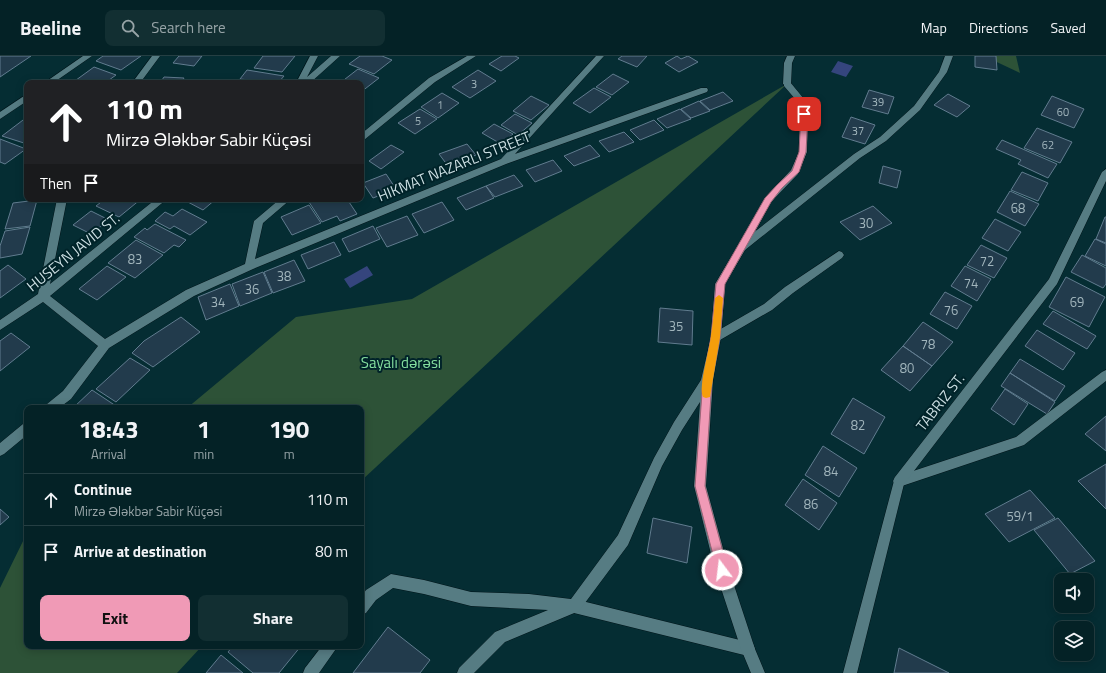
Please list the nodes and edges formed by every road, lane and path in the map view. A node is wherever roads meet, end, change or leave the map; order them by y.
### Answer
1 (88, 56) edge
2 (156, 56) edge
3 (314, 56) edge
4 (336, 56) edge
5 (472, 56) edge
6 (600, 56) edge
7 (791, 56) edge
8 (949, 56) edge
9 (52, 80) edge
10 (138, 80) edge
11 (302, 80) edge
12 (308, 80) edge
13 (704, 90) dead end
14 (24, 99) edge
15 (0, 116) edge
16 (364, 136) edge
17 (503, 162) junction
18 (1106, 172) edge
19 (61, 202) edge
20 (158, 202) edge
21 (282, 202) edge
22 (742, 246) junction
23 (840, 255) dead end
24 (249, 266) junction
25 (43, 296) junction
26 (0, 326) edge
27 (716, 337) junction
28 (105, 345) junction
29 (1106, 374) edge
30 (707, 380) junction
31 (55, 405) edge
32 (24, 430) edge
33 (0, 450) edge
34 (899, 481) junction
35 (364, 604) edge
36 (574, 606) junction
37 (329, 649) edge
38 (748, 649) junction
39 (310, 673) edge
40 (464, 673) edge
41 (758, 673) edge
42 (850, 673) edge

1 - 9 street
2 - 10 street
3 - 11 street
4 - 12 street
5 - 16 street
6 - 17 street
7 - 22 street
8 - 22 street
13 - 17 street, HIKMAT NAZARLI STREET
14 - 15 street
17 - 24 street, HIKMAT NAZARLI STREET
18 - 34 street, TABRIZ ST.
19 - 25 street
20 - 25 street, HUSEYN JAVID ST.
21 - 24 street
22 - 27 street
23 - 27 street
24 - 28 street, HIKMAT NAZARLI STREET
25 - 26 street, HUSEYN JAVID ST.
25 - 28 street
27 - 30 street
28 - 31 street, HIKMAT NAZARLI STREET
29 - 34 street
30 - 36 street
30 - 38 street
32 - 33 street
34 - 42 street, TABRIZ ST.
35 - 36 street
36 - 38 street
36 - 40 street
37 - 39 street
38 - 41 street

